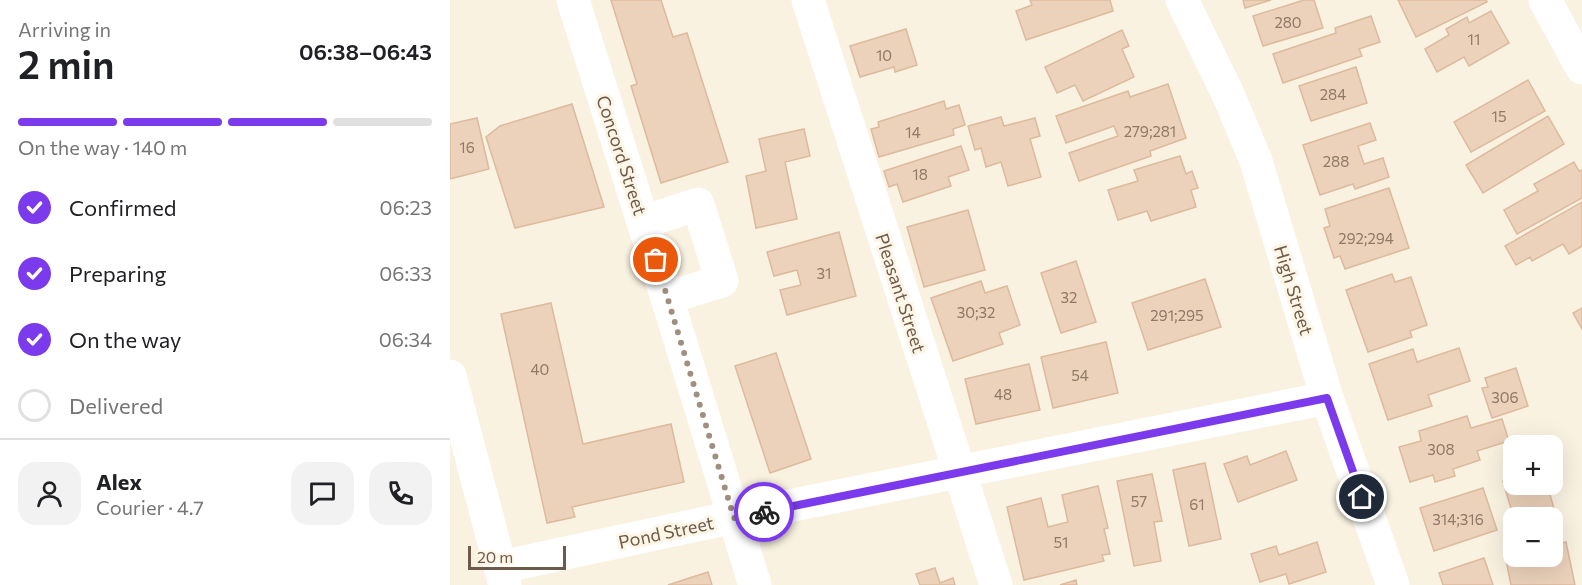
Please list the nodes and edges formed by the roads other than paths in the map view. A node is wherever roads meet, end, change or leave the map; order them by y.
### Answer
1 (573, 0) edge
2 (808, 0) edge
3 (1182, 0) edge
4 (1545, 0) edge
5 (1582, 68) edge
6 (644, 222) junction
7 (668, 298) junction
8 (450, 376) edge
9 (1327, 398) junction
10 (959, 474) junction
11 (734, 518) junction
12 (502, 576) edge
13 (755, 585) edge
14 (996, 585) edge
15 (1393, 585) edge

1 - 6 street, Concord Street
2 - 10 street, Pleasant Street
3 - 9 street, High Street
4 - 5 street
6 - 7 street, Concord Street
6 - 7 street
7 - 11 street, Concord Street
8 - 12 street
9 - 10 street, Pond Street
9 - 15 street, High Street
10 - 11 street, Pond Street
10 - 14 street, Pleasant Street
11 - 12 street, Pond Street
11 - 13 street, Concord Street

